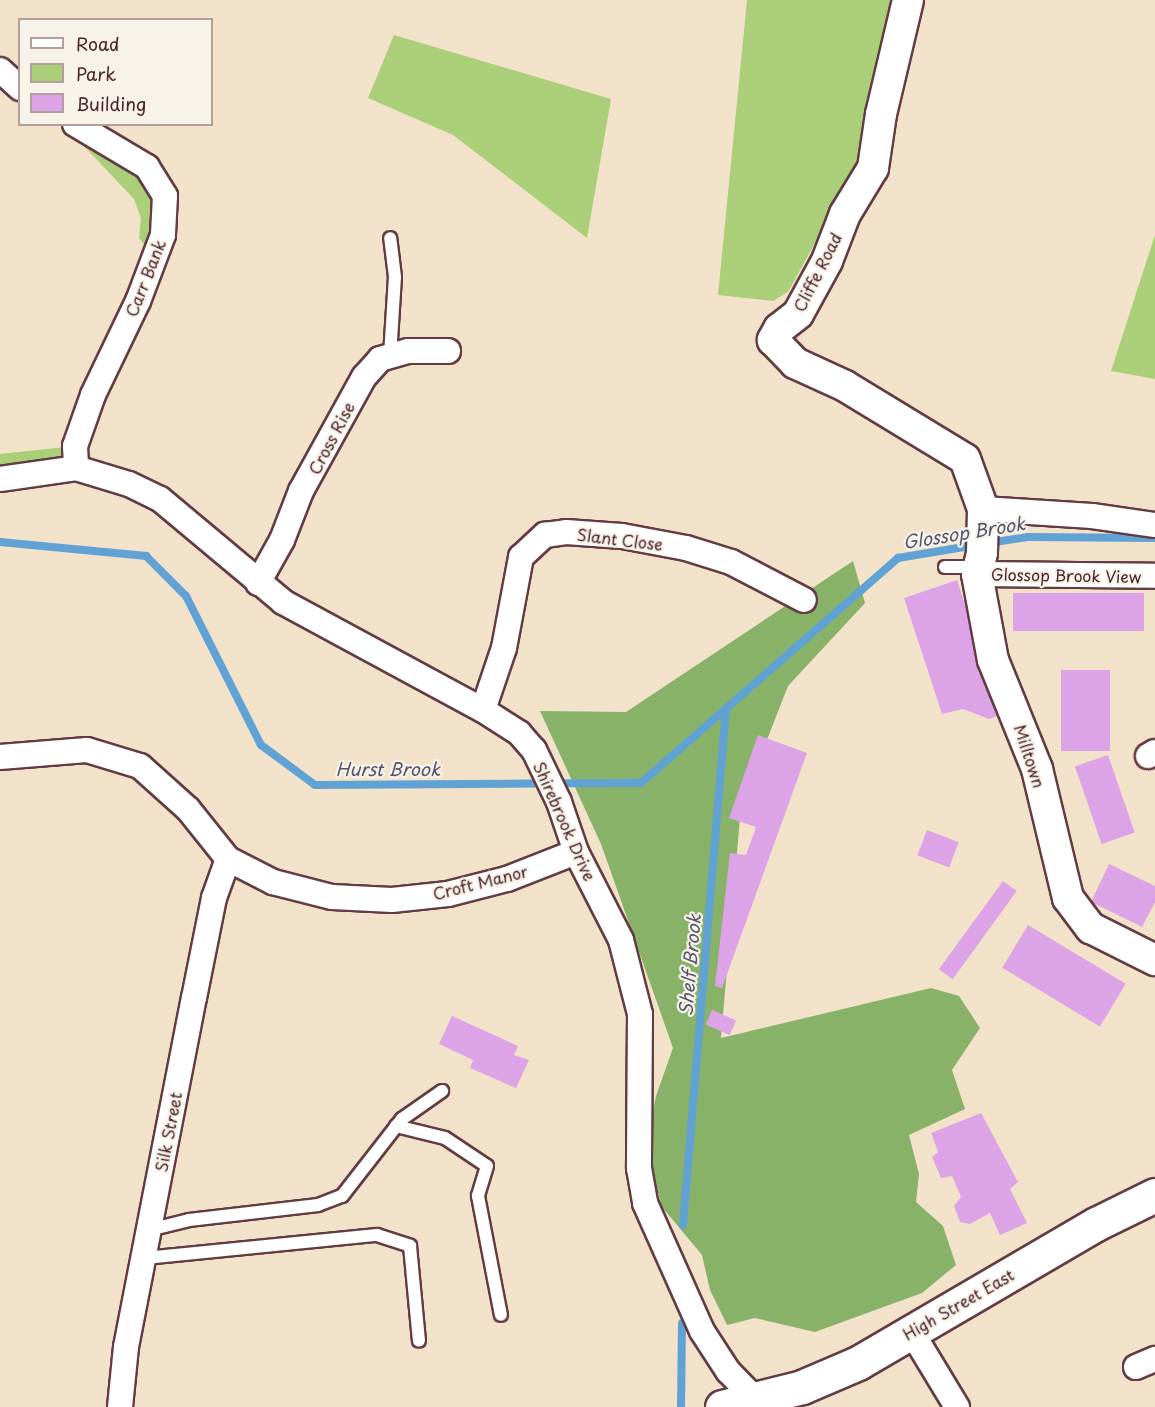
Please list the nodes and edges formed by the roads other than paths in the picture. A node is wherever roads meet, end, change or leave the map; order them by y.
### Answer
1 (908, 0) edge
2 (0, 70) edge
3 (18, 86) edge
4 (78, 126) edge
5 (390, 238) dead end
6 (448, 351) dead end
7 (390, 356) junction
8 (76, 468) junction
9 (0, 479) edge
10 (983, 513) junction
11 (1155, 525) edge
12 (979, 565) junction
13 (945, 567) dead end
14 (1155, 576) edge
15 (258, 583) junction
16 (804, 600) dead end
17 (483, 710) junction
18 (0, 757) edge
19 (576, 852) junction
20 (228, 859) junction
21 (1155, 960) edge
22 (442, 1091) dead end
23 (396, 1126) junction
24 (1155, 1195) edge
25 (149, 1230) junction
26 (145, 1258) junction
27 (501, 1315) dead end
28 (911, 1331) junction
29 (419, 1341) dead end
30 (757, 1404) edge
31 (120, 1407) edge
32 (722, 1407) edge
33 (957, 1407) edge

1 - 10 street, Cliffe Road
2 - 3 street
4 - 8 street, Carr Bank
5 - 7 lane
6 - 7 street, Cross Rise
7 - 15 street, Cross Rise
8 - 9 street, Shirebrook Drive
8 - 15 street, Shirebrook Drive
10 - 11 street
10 - 12 street, Milltown
12 - 13 lane
12 - 14 street, Glossop Brook View
12 - 21 street, Milltown
15 - 17 street, Shirebrook Drive
16 - 17 street, Slant Close
17 - 19 street, Shirebrook Drive
18 - 20 street, Croft Manor
19 - 20 street, Croft Manor
19 - 30 street, Shirebrook Drive
20 - 25 street, Silk Street
22 - 23 lane
23 - 25 lane
23 - 27 lane
24 - 28 main road, High Street East
25 - 26 street, Silk Street
26 - 29 lane
26 - 31 street, Silk Street
28 - 30 main road, High Street East
28 - 33 street
30 - 32 main road, High Street East

